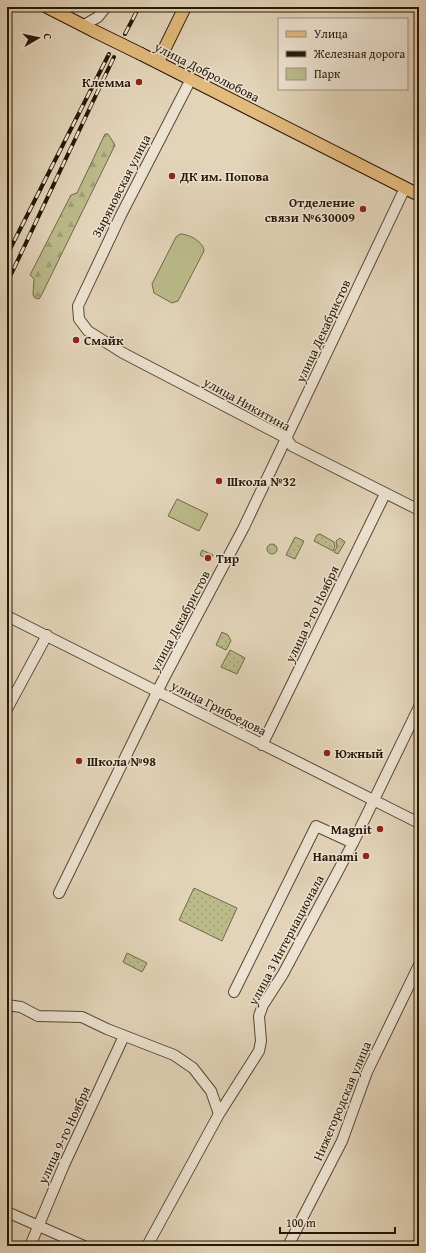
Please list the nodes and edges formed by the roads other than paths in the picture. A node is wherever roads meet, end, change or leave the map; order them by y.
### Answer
1 (47, 7) edge
2 (106, 7) edge
3 (185, 7) edge
4 (89, 28) junction
5 (158, 62) junction
6 (191, 79) junction
7 (405, 188) junction
8 (419, 195) edge
9 (78, 306) joint
10 (286, 438) junction
11 (385, 494) junction
12 (419, 510) edge
13 (7, 616) edge
14 (47, 635) junction
15 (157, 692) junction
16 (419, 707) edge
17 (7, 709) edge
18 (262, 745) junction
19 (374, 799) junction
20 (419, 822) edge
21 (353, 843) junction
22 (59, 893) dead end
23 (419, 965) edge
24 (234, 992) dead end
25 (7, 1005) edge
26 (124, 1036) junction
27 (219, 1114) junction
28 (7, 1212) edge
29 (38, 1226) junction
30 (419, 1242) edge
31 (30, 1246) edge
32 (84, 1246) edge
33 (147, 1246) edge
34 (288, 1246) edge
35 (417, 1246) edge

1 - 4 main road, улица Добролюбова
2 - 4 street
3 - 5 main road
4 - 5 main road, улица Добролюбова, bridge
5 - 6 main road, улица Добролюбова
6 - 7 main road, улица Добролюбова
6 - 9 street, Зыряновская улица
7 - 8 main road, улица Добролюбова
7 - 10 street, улица Декабристов
9 - 10 street, улица Никитина
10 - 11 street, улица Никитина
10 - 15 street, улица Декабристов
11 - 12 street, улица Никитина
11 - 18 street, улица 9-го Ноября
13 - 14 street, улица Грибоедова
14 - 15 street, улица Грибоедова
14 - 17 street
15 - 18 street, улица Грибоедова
15 - 22 street, улица Декабристов
16 - 19 street, улица 3 Интернационала
18 - 19 street, улица Грибоедова
19 - 20 street, улица Грибоедова
19 - 21 street, улица 3 Интернационала
21 - 24 street
21 - 27 street, улица 3 Интернационала
23 - 34 street, Нижегородская улица
25 - 26 street
26 - 27 street
26 - 29 street, улица 9-го Ноября
27 - 33 street, улица 3 Интернационала
28 - 29 street
29 - 31 street, улица 9-го Ноября
29 - 32 street
30 - 35 street

